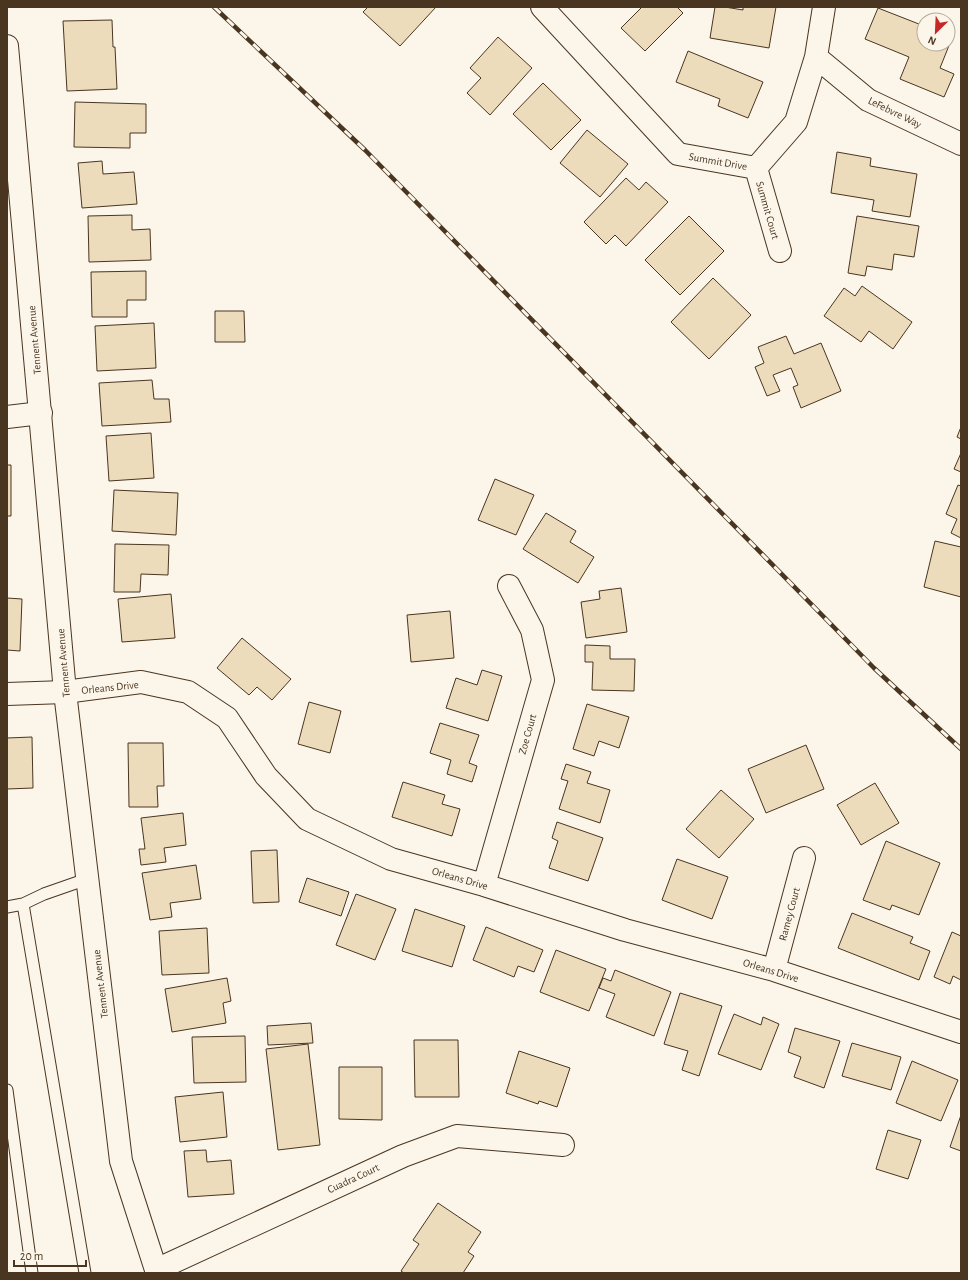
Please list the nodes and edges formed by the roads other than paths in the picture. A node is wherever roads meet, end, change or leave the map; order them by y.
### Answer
1 (542, 7) edge
2 (824, 7) edge
3 (7, 46) edge
4 (816, 57) junction
5 (11, 126) edge
6 (961, 144) edge
7 (756, 168) junction
8 (780, 251) dead end
9 (41, 413) junction
10 (7, 417) edge
11 (509, 586) dead end
12 (65, 692) junction
13 (7, 694) edge
14 (804, 858) dead end
15 (87, 880) junction
16 (484, 885) junction
17 (23, 904) junction
18 (7, 907) edge
19 (774, 970) junction
20 (961, 1032) edge
21 (7, 1090) edge
22 (562, 1145) dead end
23 (156, 1271) edge
24 (32, 1273) edge
25 (84, 1273) edge

1 - 7 street, Summit Drive
2 - 4 street, Summit Drive
3 - 5 street, Tennent Avenue
4 - 6 street, LeFebvre Way
4 - 7 street, Summit Drive
5 - 9 street, Tennent Avenue
7 - 8 street, Summit Court
9 - 10 street
9 - 12 street, Tennent Avenue
11 - 16 street, Zoe Court
12 - 13 street, Orleans Drive
12 - 15 street, Tennent Avenue
12 - 16 street, Orleans Drive
14 - 19 street, Ramey Court
15 - 17 lane
15 - 23 street, Tennent Avenue
16 - 19 street, Orleans Drive
17 - 18 lane
17 - 25 lane
19 - 20 street, Orleans Drive
21 - 24 lane
22 - 23 street, Cuadra Court

